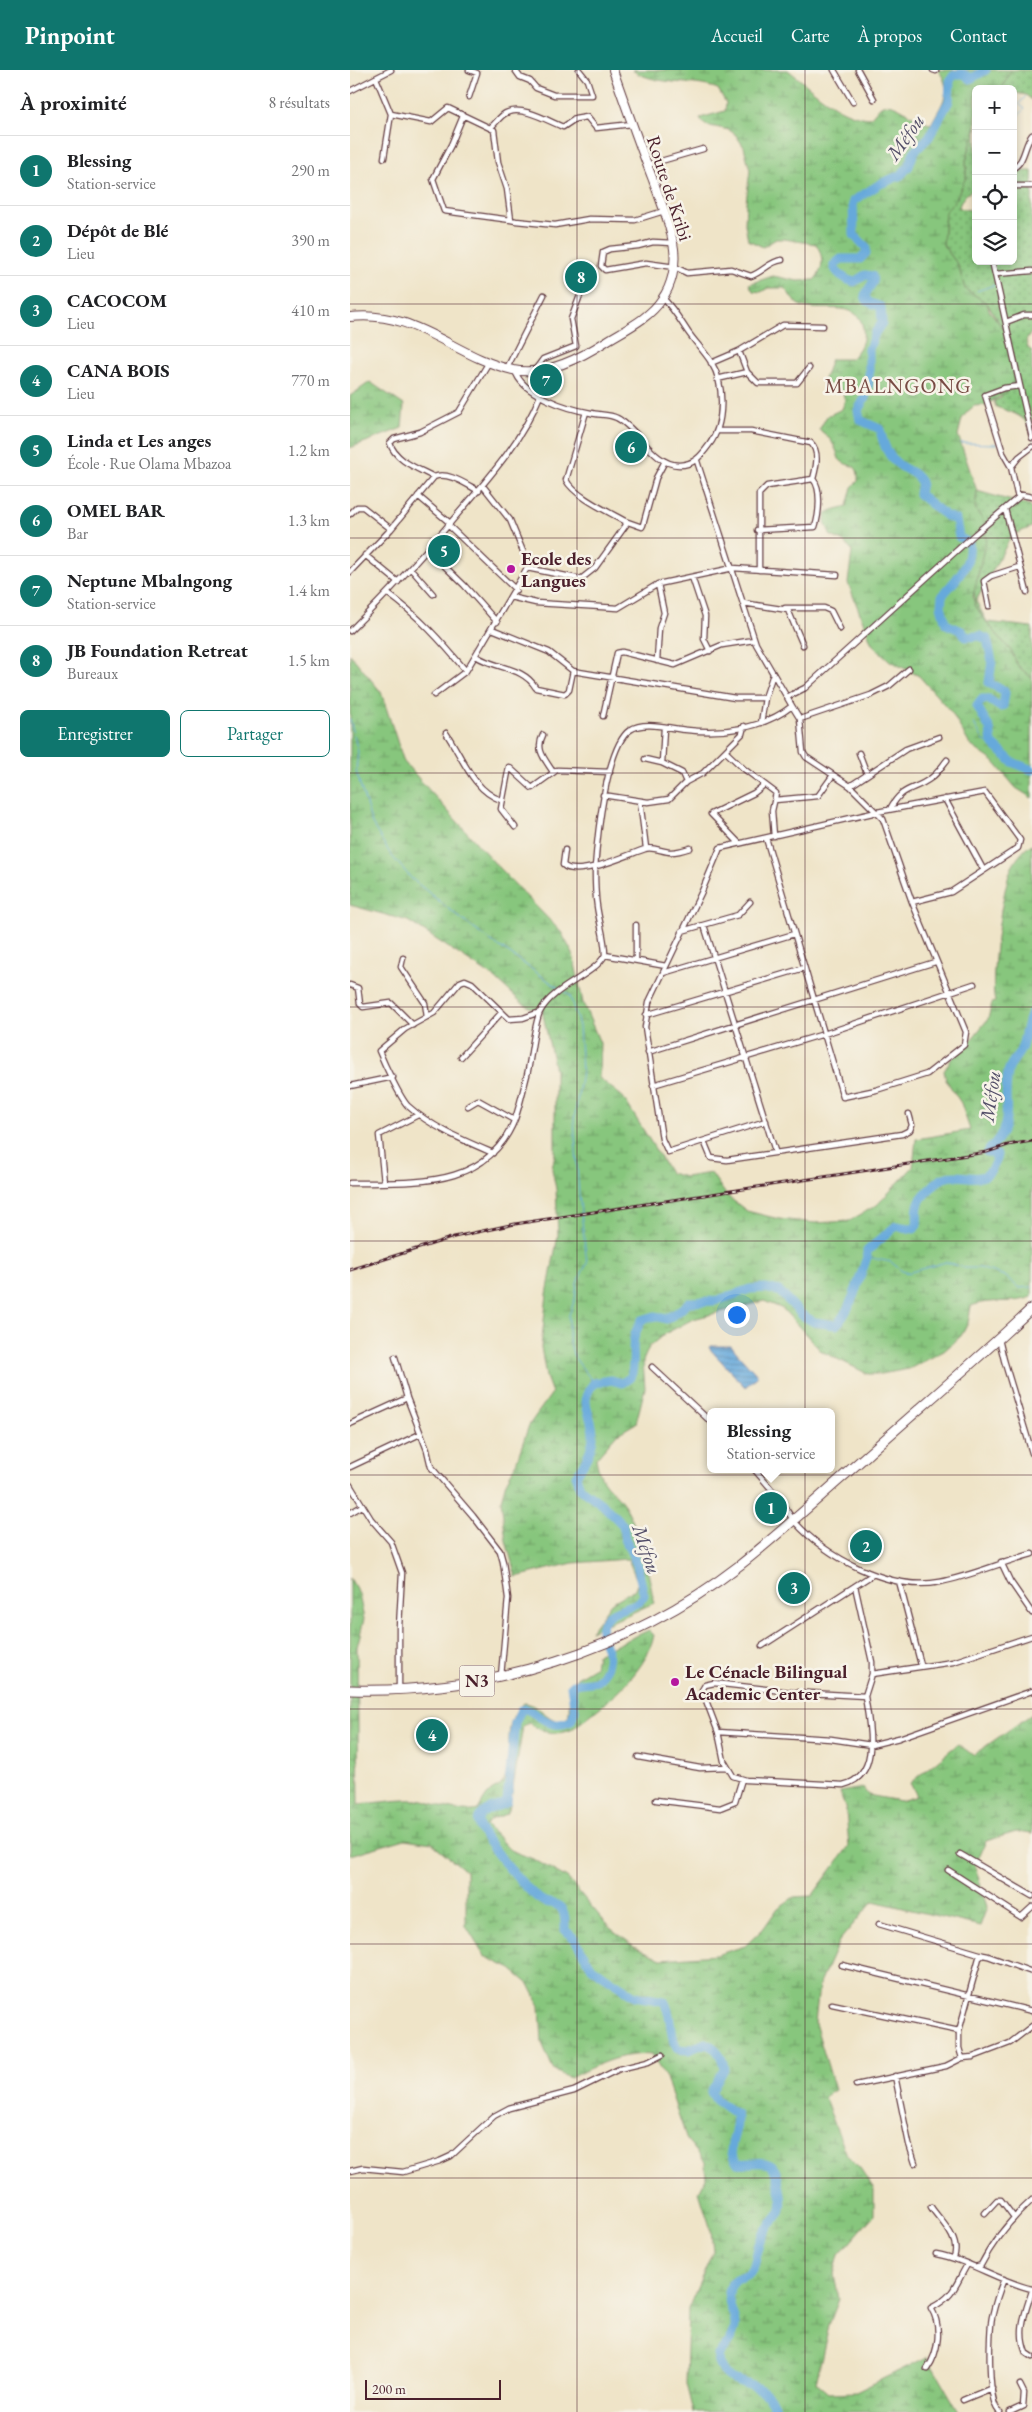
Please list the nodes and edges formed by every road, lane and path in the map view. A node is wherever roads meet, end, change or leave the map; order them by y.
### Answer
1 (391, 70) edge
2 (468, 70) edge
3 (515, 70) edge
4 (578, 70) edge
5 (613, 70) edge
6 (834, 70) edge
7 (858, 70) edge
8 (376, 78) junction
9 (350, 91) edge
10 (469, 97) dead end
11 (874, 99) dead end
12 (853, 102) dead end
13 (390, 114) junction
14 (463, 116) junction
15 (632, 124) junction
16 (491, 127) junction
17 (1032, 135) edge
18 (703, 149) dead end
19 (384, 158) dead end
20 (647, 165) junction
21 (1017, 166) edge
22 (1017, 186) edge
23 (1032, 186) edge
24 (664, 210) junction
25 (512, 220) junction
26 (673, 243) junction
27 (782, 260) dead end
28 (993, 265) edge
29 (674, 267) junction
30 (1032, 271) edge
31 (995, 274) junction
32 (584, 285) dead end
33 (544, 295) dead end
34 (663, 298) junction
35 (1032, 315) edge
36 (350, 317) edge
37 (1006, 322) junction
38 (823, 326) dead end
39 (739, 350) junction
40 (489, 362) junction
41 (711, 362) junction
42 (507, 368) junction
43 (810, 368) dead end
44 (515, 370) junction
45 (535, 370) junction
46 (746, 372) junction
47 (717, 379) junction
48 (1020, 386) junction
49 (540, 396) junction
50 (586, 412) junction
51 (717, 431) junction
52 (1032, 438) edge
53 (1032, 448) edge
54 (665, 461) junction
55 (697, 461) junction
56 (1011, 466) junction
57 (434, 477) junction
58 (813, 479) junction
59 (483, 486) junction
60 (479, 491) junction
61 (418, 496) junction
62 (1020, 496) junction
63 (1032, 497) edge
64 (1004, 509) junction
65 (350, 514) edge
66 (625, 521) junction
67 (449, 524) junction
68 (391, 529) junction
69 (757, 530) junction
70 (428, 550) junction
71 (365, 556) junction
72 (1020, 567) junction
73 (527, 568) junction
74 (733, 568) junction
75 (411, 569) junction
76 (758, 570) junction
77 (350, 572) edge
78 (837, 575) dead end
79 (692, 577) junction
80 (398, 582) junction
81 (658, 584) junction
82 (1032, 586) edge
83 (516, 590) junction
84 (388, 593) junction
85 (433, 594) dead end
86 (510, 597) junction
87 (743, 603) junction
88 (989, 606) dead end
89 (783, 608) junction
90 (497, 622) junction
91 (492, 630) junction
92 (840, 630) dead end
93 (350, 631) edge
94 (754, 640) junction
95 (803, 645) dead end
96 (710, 650) junction
97 (476, 656) junction
98 (657, 660) junction
99 (909, 669) dead end
100 (466, 671) junction
101 (573, 671) junction
102 (773, 673) junction
103 (612, 677) junction
104 (434, 695) dead end
105 (788, 696) junction
106 (765, 698) junction
107 (792, 706) junction
108 (603, 716) dead end
109 (800, 718) junction
110 (761, 723) junction
111 (744, 726) junction
112 (664, 728) junction
113 (446, 734) dead end
114 (543, 735) dead end
115 (940, 737) dead end
116 (725, 751) junction
117 (859, 753) dead end
118 (645, 759) dead end
119 (947, 760) dead end
120 (662, 763) junction
121 (553, 772) junction
122 (610, 772) junction
123 (867, 774) junction
124 (834, 775) junction
125 (686, 782) junction
126 (764, 785) junction
127 (850, 786) junction
128 (603, 795) junction
129 (945, 799) junction
130 (501, 800) junction
131 (775, 800) junction
132 (640, 801) junction
133 (890, 809) junction
134 (877, 812) junction
135 (515, 827) dead end
136 (774, 836) junction
137 (766, 838) junction
138 (739, 843) junction
139 (646, 848) junction
140 (690, 848) dead end
141 (565, 850) dead end
142 (595, 866) junction
143 (983, 869) junction
144 (750, 902) dead end
145 (912, 902) junction
146 (636, 924) dead end
147 (704, 925) junction
148 (682, 931) junction
149 (794, 934) junction
150 (605, 955) junction
151 (403, 958) dead end
152 (715, 959) junction
153 (636, 960) junction
154 (935, 962) junction
155 (666, 966) junction
156 (804, 968) junction
157 (663, 973) junction
158 (974, 984) dead end
159 (350, 985) edge
160 (725, 990) junction
161 (949, 994) junction
162 (814, 1000) junction
163 (502, 1012) junction
164 (540, 1012) junction
165 (646, 1015) junction
166 (427, 1018) junction
167 (413, 1024) junction
168 (736, 1024) junction
169 (824, 1034) junction
170 (648, 1052) junction
171 (461, 1057) dead end
172 (746, 1057) junction
173 (393, 1077) junction
174 (653, 1085) junction
175 (350, 1086) edge
176 (468, 1106) dead end
177 (909, 1114) dead end
178 (418, 1115) junction
179 (514, 1120) junction
180 (766, 1122) junction
181 (704, 1141) junction
182 (775, 1151) junction
183 (493, 1152) junction
184 (384, 1182) junction
185 (350, 1183) edge
186 (1032, 1308) edge
187 (999, 1338) junction
188 (395, 1357) dead end
189 (652, 1367) dead end
190 (407, 1398) junction
191 (707, 1418) edge
192 (350, 1424) edge
193 (420, 1434) junction
194 (1032, 1453) edge
195 (350, 1467) edge
196 (757, 1473) edge
197 (350, 1485) edge
198 (362, 1506) junction
199 (350, 1513) edge
200 (793, 1520) junction
201 (1032, 1554) edge
202 (1001, 1562) junction
203 (872, 1575) junction
204 (898, 1581) junction
205 (855, 1586) junction
206 (1032, 1613) edge
207 (1032, 1636) edge
208 (762, 1646) dead end
209 (921, 1665) junction
210 (872, 1674) junction
211 (501, 1677) junction
212 (399, 1689) junction
213 (350, 1690) edge
214 (1032, 1691) edge
215 (865, 1696) junction
216 (718, 1732) junction
217 (871, 1744) junction
218 (638, 1758) dead end
219 (726, 1767) junction
220 (742, 1779) junction
221 (656, 1800) dead end
222 (960, 1854) dead end
223 (948, 1870) dead end
224 (1032, 1896) edge
225 (1032, 1907) edge
226 (879, 1924) dead end
227 (982, 1955) junction
228 (842, 1965) dead end
229 (1032, 1972) edge
230 (970, 1997) junction
231 (832, 2004) dead end
232 (1032, 2011) edge
233 (1032, 2026) edge
234 (959, 2031) junction
235 (662, 2055) dead end
236 (962, 2058) junction
237 (895, 2076) junction
238 (856, 2085) dead end
239 (916, 2163) dead end
240 (350, 2171) edge
241 (1032, 2200) edge
242 (931, 2207) dead end
243 (984, 2213) dead end
244 (1013, 2216) junction
245 (936, 2254) dead end
246 (954, 2257) junction
247 (967, 2265) junction
248 (975, 2267) junction
249 (1004, 2279) junction
250 (1032, 2290) edge
251 (1032, 2357) edge
252 (927, 2369) dead end
253 (1020, 2385) dead end
254 (992, 2388) junction
255 (963, 2400) dead end
256 (1000, 2412) edge
257 (1010, 2412) edge

1 - 8 street
2 - 10 street
3 - 4 street
5 - 15 main road, Route de Kribi
6 - 12 street
7 - 11 street
8 - 9 street
8 - 13 street
13 - 14 street
13 - 19 street
14 - 16 street
14 - 25 street
15 - 16 street
15 - 20 main road, Route de Kribi
16 - 25 street
17 - 21 street
18 - 20 street
20 - 24 main road, Route de Kribi
22 - 23 street
24 - 25 street
24 - 26 main road, Route de Kribi
26 - 29 main road, Route de Kribi
26 - 29 street
27 - 29 street
28 - 31 street
29 - 34 main road, Route de Kribi
30 - 31 street
31 - 37 street
32 - 45 street
33 - 42 street
34 - 41 street
34 - 45 main road, Route de Kribi
35 - 37 street
36 - 40 main road, Route de Kribi
37 - 48 street
38 - 39 street
39 - 41 street
39 - 46 street
40 - 42 main road, Route de Kribi
40 - 57 street
41 - 47 street
42 - 44 main road, Route de Kribi
43 - 46 street
44 - 45 main road, Route de Kribi
44 - 49 street
46 - 47 street
47 - 51 street
48 - 52 street
48 - 56 street
49 - 50 street
49 - 59 street
50 - 54 street
50 - 66 street
51 - 55 street
51 - 58 street
53 - 56 street
54 - 55 street
54 - 66 street
55 - 74 street
56 - 62 street
57 - 60 street
57 - 61 street
58 - 69 street
58 - 69 street
59 - 60 street
59 - 73 street
60 - 67 street
61 - 67 street
61 - 68 street
62 - 63 street
62 - 64 street
64 - 72 street
64 - 105 street
65 - 68 street
66 - 73 street
67 - 70 street
67 - 83 street
68 - 71 street
69 - 76 street
70 - 75 street
70 - 90 street
71 - 77 street
71 - 80 street
72 - 82 street
72 - 88 street
73 - 83 street
74 - 76 street
74 - 79 street
74 - 87 street
75 - 80 street
75 - 85 street
76 - 78 street
79 - 81 street
79 - 96 street
80 - 84 street
81 - 86 street
81 - 98 street
83 - 86 street
84 - 93 street
84 - 100 street
86 - 90 street
87 - 89 street
87 - 94 street
89 - 92 street
89 - 95 street
90 - 91 street
91 - 97 street
91 - 101 street
94 - 96 street
94 - 102 street
96 - 98 street
97 - 100 street
97 - 101 street
98 - 103 street
99 - 109 street
100 - 104 street
101 - 103 street
102 - 105 street
102 - 106 street
103 - 106 street
103 - 108 street
105 - 107 street
106 - 110 street
107 - 109 street
107 - 110 street
109 - 124 street
110 - 111 street
111 - 112 street
111 - 116 street
112 - 120 street
112 - 122 street
113 - 130 street
114 - 121 street
115 - 123 street
116 - 125 street
116 - 126 street
117 - 123 street
118 - 120 street
119 - 133 street
120 - 125 street
121 - 122 street
121 - 130 street
122 - 128 street
123 - 127 street
124 - 127 street
124 - 131 street
125 - 132 street
126 - 131 street
126 - 138 street
127 - 134 street
128 - 132 street
128 - 142 street
129 - 133 street
129 - 143 street
129 - 143 street
130 - 135 street
131 - 136 street
132 - 139 street
133 - 134 street
134 - 136 street
134 - 145 street
136 - 137 street
137 - 138 street
137 - 149 street
138 - 148 street
139 - 140 street
139 - 142 street
141 - 142 street
142 - 150 street
143 - 145 street
144 - 147 street
145 - 154 street
146 - 153 street
147 - 148 street
147 - 152 street
148 - 155 street
149 - 152 street
149 - 156 street
150 - 153 street
150 - 164 street
151 - 166 street
152 - 157 street
152 - 160 street
153 - 155 street
154 - 161 street
154 - 162 street
155 - 157 street
156 - 160 street
156 - 162 street
157 - 165 street
158 - 161 street
159 - 167 street
160 - 165 street
160 - 168 street
161 - 169 street
161 - 169 street
162 - 168 street
162 - 169 street
163 - 164 street
163 - 166 street
163 - 171 street
164 - 179 street
165 - 170 street
166 - 167 street
167 - 173 street
168 - 170 street
168 - 172 street
169 - 172 street
170 - 174 street
172 - 174 street
172 - 180 street
173 - 175 street
173 - 178 street
174 - 181 street
176 - 179 street
177 - 182 street
178 - 183 street
178 - 184 street
179 - 183 street
180 - 181 street
180 - 182 street
181 - 182 street
183 - 184 street
184 - 185 street
186 - 187 highway, N3
187 - 194 street
187 - 200 highway, N3
188 - 190 street
189 - 191 street
190 - 192 street
190 - 193 street
193 - 195 street
193 - 211 street
196 - 200 street
197 - 198 street
198 - 199 street
198 - 212 street
200 - 203 street
200 - 211 highway, N3
201 - 202 street
202 - 204 street
202 - 206 street
203 - 204 street
203 - 205 street
204 - 209 street
205 - 208 street
205 - 210 street
207 - 209 street
209 - 210 street
210 - 215 street
211 - 212 highway, N3
212 - 213 highway, N3
214 - 217 street
215 - 216 street
215 - 217 street
216 - 217 street
216 - 219 street
217 - 220 street
218 - 219 street
219 - 220 street
220 - 221 street
222 - 224 street
223 - 225 street
226 - 227 street
227 - 229 street
227 - 230 street
228 - 230 street
230 - 232 street
230 - 234 street
231 - 234 street
233 - 236 street
234 - 236 street
235 - 240 street
236 - 237 street
237 - 238 street
237 - 239 street
241 - 244 street
242 - 246 street
243 - 244 street
244 - 248 street
245 - 246 street
246 - 247 street
247 - 248 street
247 - 252 street
248 - 249 street
249 - 250 street
249 - 254 street
250 - 251 street
253 - 257 street
254 - 255 street
254 - 256 street

